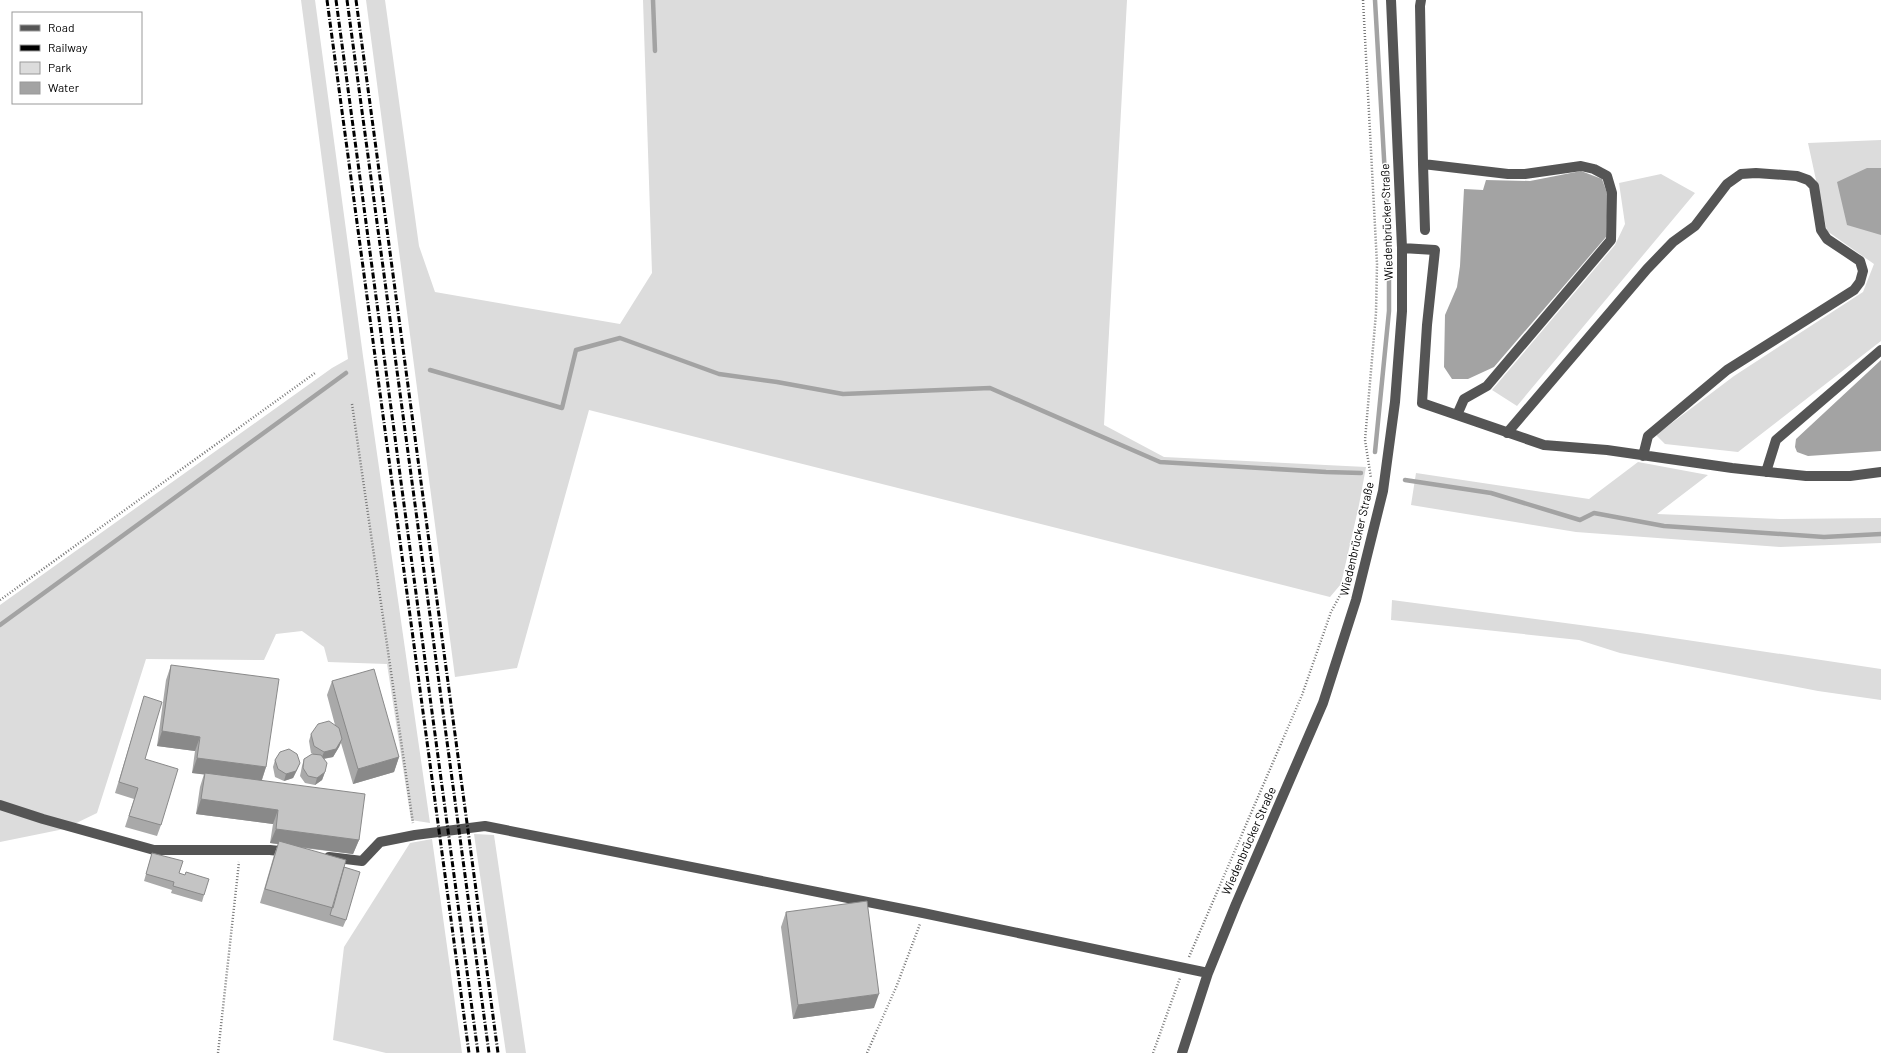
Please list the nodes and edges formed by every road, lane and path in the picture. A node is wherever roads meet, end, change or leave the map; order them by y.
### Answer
1 (1363, 0) edge
2 (1391, 0) edge
3 (1421, 0) edge
4 (1423, 164) junction
5 (1426, 230) dead end
6 (1402, 248) junction
7 (1881, 350) edge
8 (315, 373) dead end
9 (352, 404) dead end
10 (1457, 415) junction
11 (1507, 432) junction
12 (1643, 456) junction
13 (1766, 472) junction
14 (1881, 472) edge
15 (1370, 484) dead end
16 (1347, 579) dead end
17 (0, 600) edge
18 (0, 806) edge
19 (415, 835) junction
20 (240, 850) junction
21 (301, 854) edge
22 (316, 856) edge
23 (923, 913) junction
24 (1184, 967) junction
25 (1208, 973) junction
26 (218, 1053) edge
27 (867, 1053) edge
28 (1153, 1053) edge
29 (1182, 1053) edge

1 - 15 path
2 - 6 street, Wiedenbrücker Straße
3 - 4 street
4 - 5 street
4 - 10 street
6 - 10 street
6 - 25 street, Wiedenbrücker Straße
7 - 13 street
8 - 17 path
9 - 19 path
10 - 11 street
11 - 12 street
11 - 12 street
12 - 13 street
13 - 14 street
16 - 24 path
18 - 20 street
19 - 22 street
19 - 23 street
20 - 21 street
20 - 26 path
23 - 24 street
23 - 27 path
24 - 25 street
24 - 28 path
25 - 29 street, Wiedenbrücker Straße

